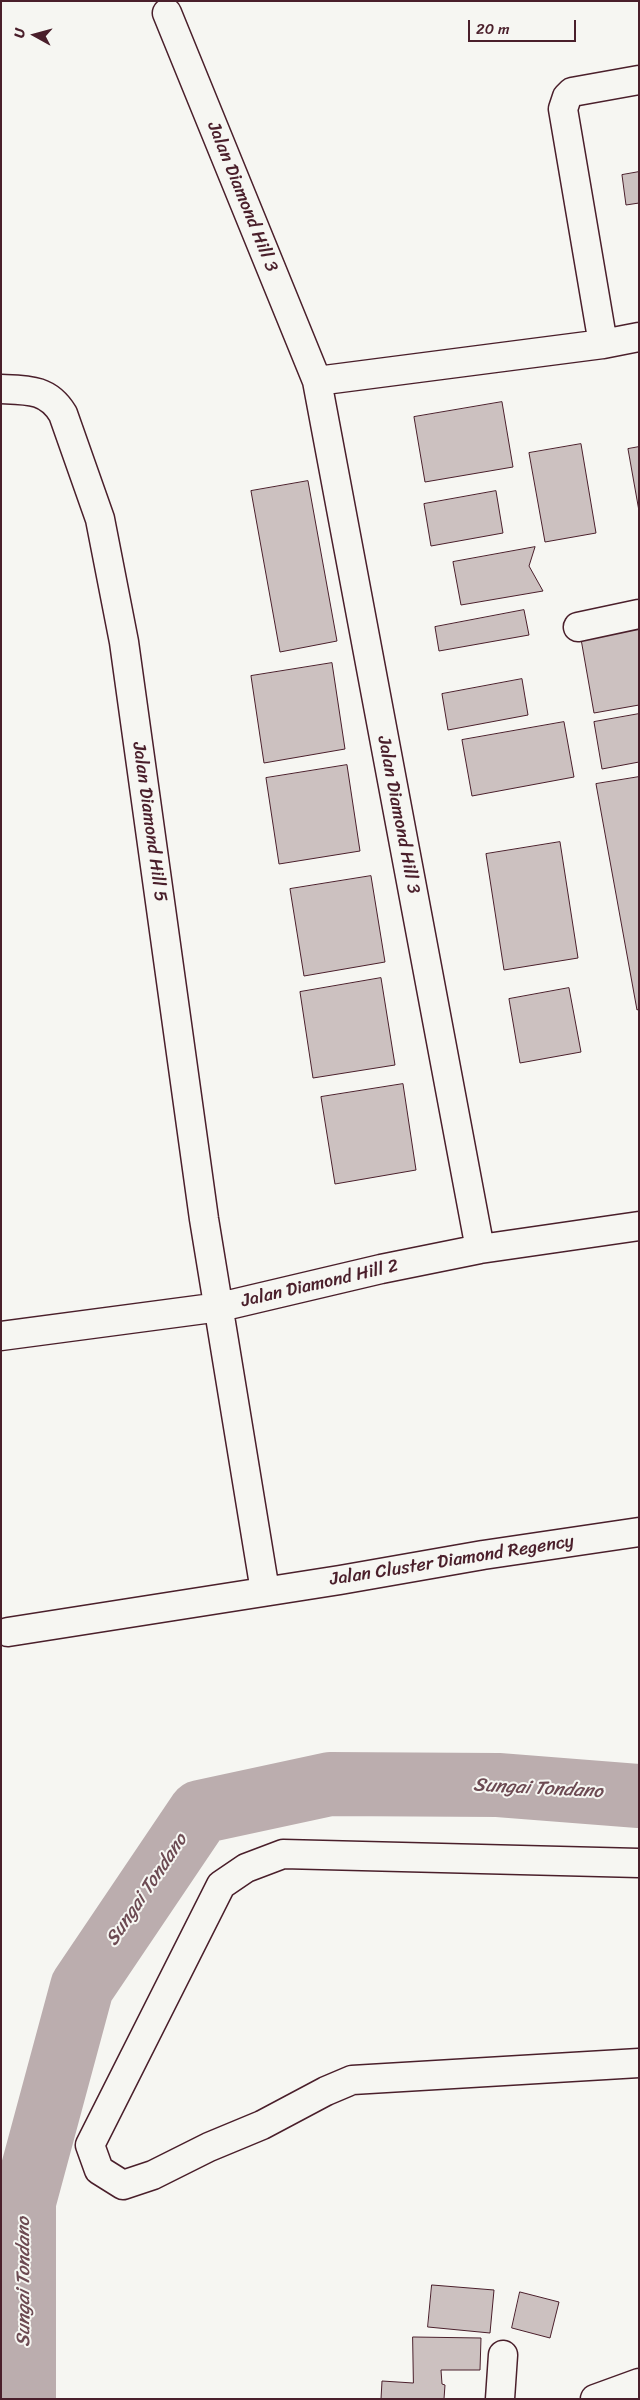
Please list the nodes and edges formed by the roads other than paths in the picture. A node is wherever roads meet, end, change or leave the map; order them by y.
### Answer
1 (167, 13) dead end
2 (639, 80) edge
3 (639, 337) edge
4 (603, 344) junction
5 (317, 381) junction
6 (1, 390) edge
7 (639, 614) edge
8 (578, 627) dead end
9 (639, 1226) edge
10 (480, 1249) junction
11 (220, 1307) junction
12 (1, 1336) edge
13 (639, 1532) edge
14 (266, 1591) junction
15 (8, 1632) dead end
16 (639, 1863) edge
17 (639, 2063) edge
18 (503, 2355) dead end
19 (639, 2383) edge
20 (500, 2399) edge
21 (595, 2399) edge

1 - 5 street, Jalan Diamond Hill 3
2 - 4 street
3 - 4 street
4 - 5 street
5 - 10 street, Jalan Diamond Hill 3
6 - 11 street, Jalan Diamond Hill 5
7 - 8 street
9 - 10 street, Jalan Diamond Hill 2
10 - 11 street, Jalan Diamond Hill 2
11 - 12 street, Jalan Diamond Hill 2
11 - 14 street
13 - 14 street, Jalan Cluster Diamond Regency
14 - 15 street, Jalan Cluster Diamond Regency
16 - 17 street
18 - 20 street
19 - 21 street

